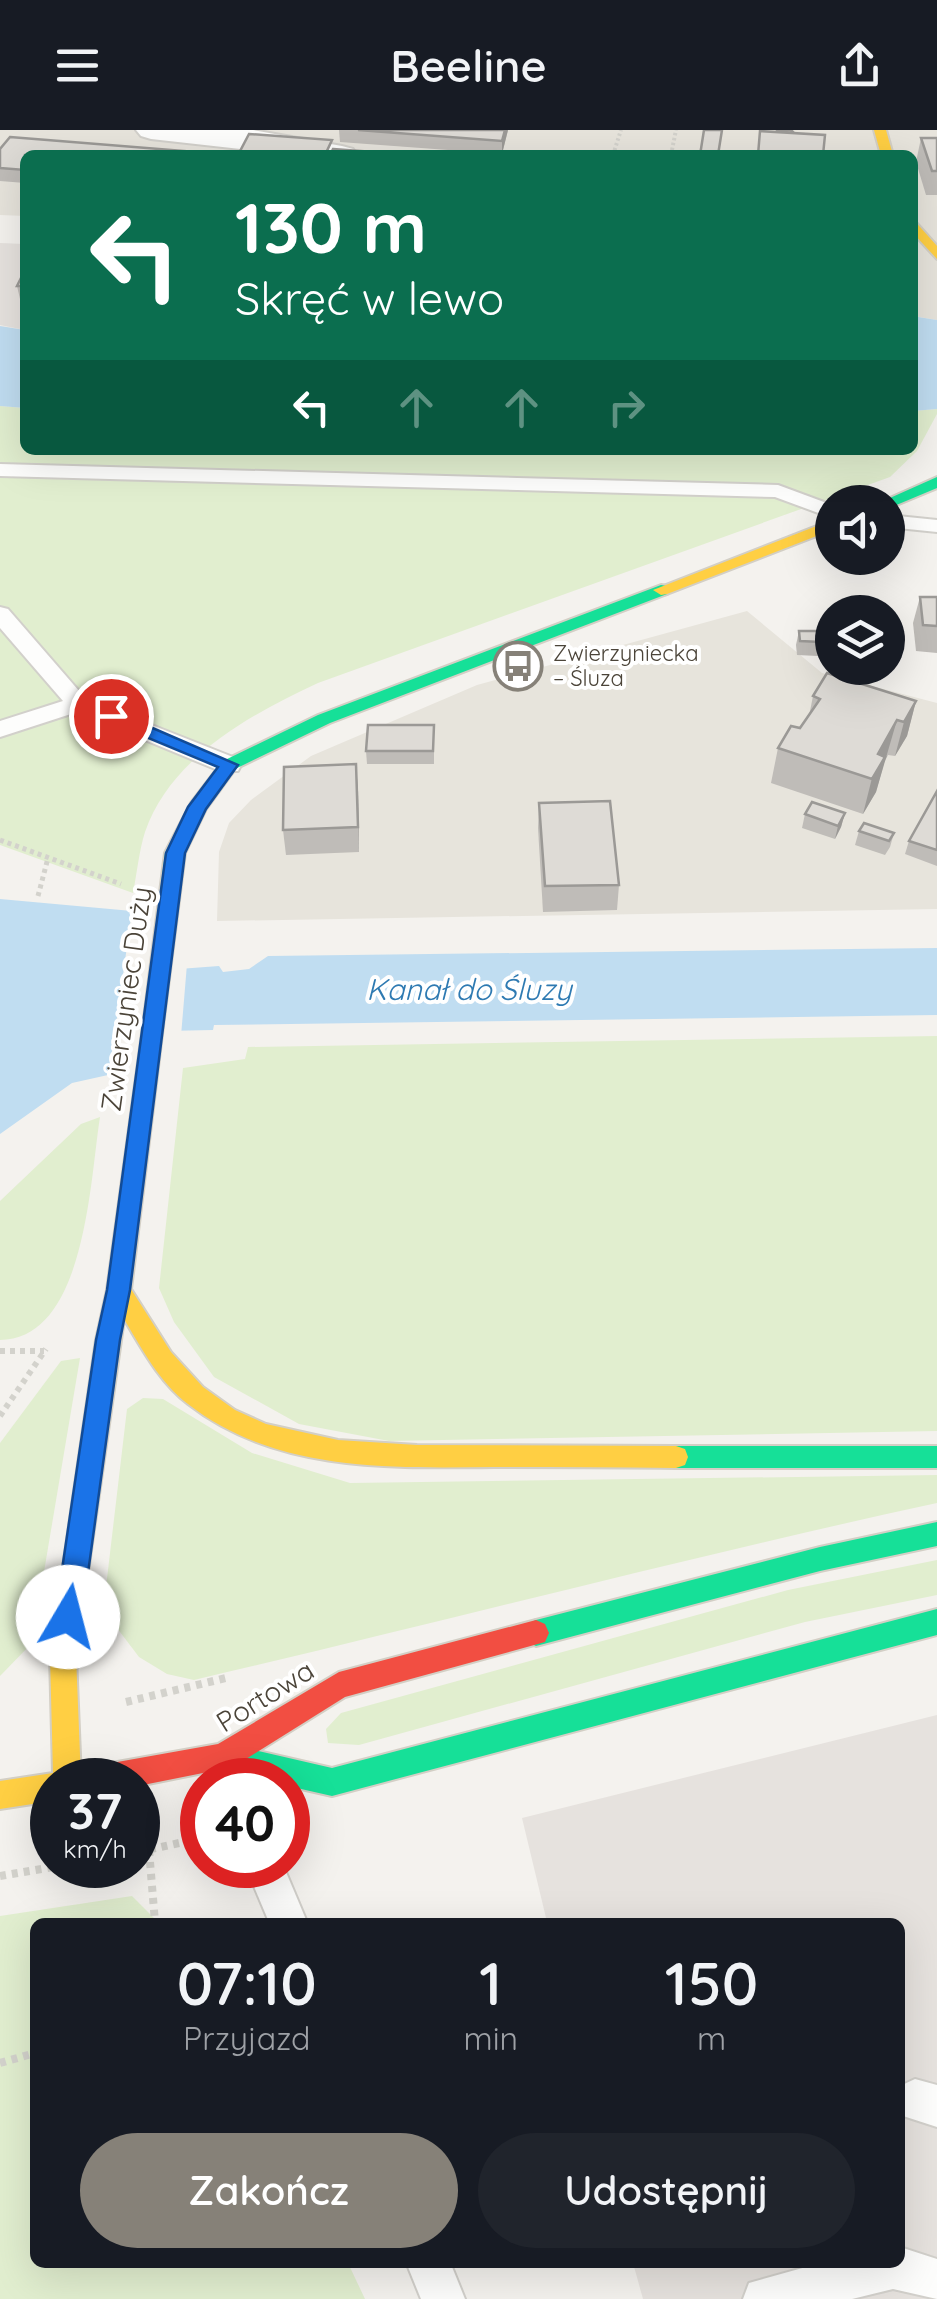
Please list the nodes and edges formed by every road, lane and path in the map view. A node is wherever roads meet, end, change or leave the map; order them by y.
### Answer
1 (150, 130) edge
2 (314, 150) edge
3 (918, 230) edge
4 (937, 255) edge
5 (0, 470) edge
6 (937, 482) edge
7 (905, 496) edge
8 (815, 505) edge
9 (905, 523) edge
10 (937, 526) edge
11 (815, 531) edge
12 (0, 614) edge
13 (78, 704) junction
14 (0, 729) edge
15 (229, 765) junction
16 (0, 840) edge
17 (48, 858) junction
18 (128, 887) dead end
19 (38, 896) dead end
20 (119, 1290) junction
21 (0, 1352) edge
22 (0, 1416) edge
23 (937, 1456) edge
24 (937, 1534) edge
25 (937, 1622) edge
26 (66, 1758) edge
27 (242, 1758) edge
28 (310, 1779) edge
29 (30, 1790) edge
30 (0, 1794) edge
31 (30, 1871) edge
32 (0, 1876) edge
33 (152, 1888) edge
34 (274, 1888) edge
35 (155, 1918) edge
36 (286, 1918) edge
37 (30, 2054) edge
38 (0, 2063) edge
39 (430, 2268) edge
40 (889, 2268) edge
41 (896, 2268) edge
42 (937, 2281) edge
43 (443, 2299) edge
44 (765, 2299) edge

1 - 2 street
3 - 4 street
5 - 8 lane
6 - 7 street
9 - 10 lane
11 - 15 street, Zwierzyniec Duży
12 - 13 lane
13 - 14 lane
13 - 15 lane
15 - 20 street, Zwierzyniec Duży
16 - 17 path
17 - 18 path
17 - 19 path
20 - 23 street
20 - 26 street, Zwierzyniec Duży
21 - 22 path
24 - 27 street, Portowa
25 - 28 street, Portowa
29 - 30 street
31 - 32 path
33 - 35 path
34 - 36 lane
37 - 38 path
39 - 43 lane
40 - 44 lane
41 - 42 lane

